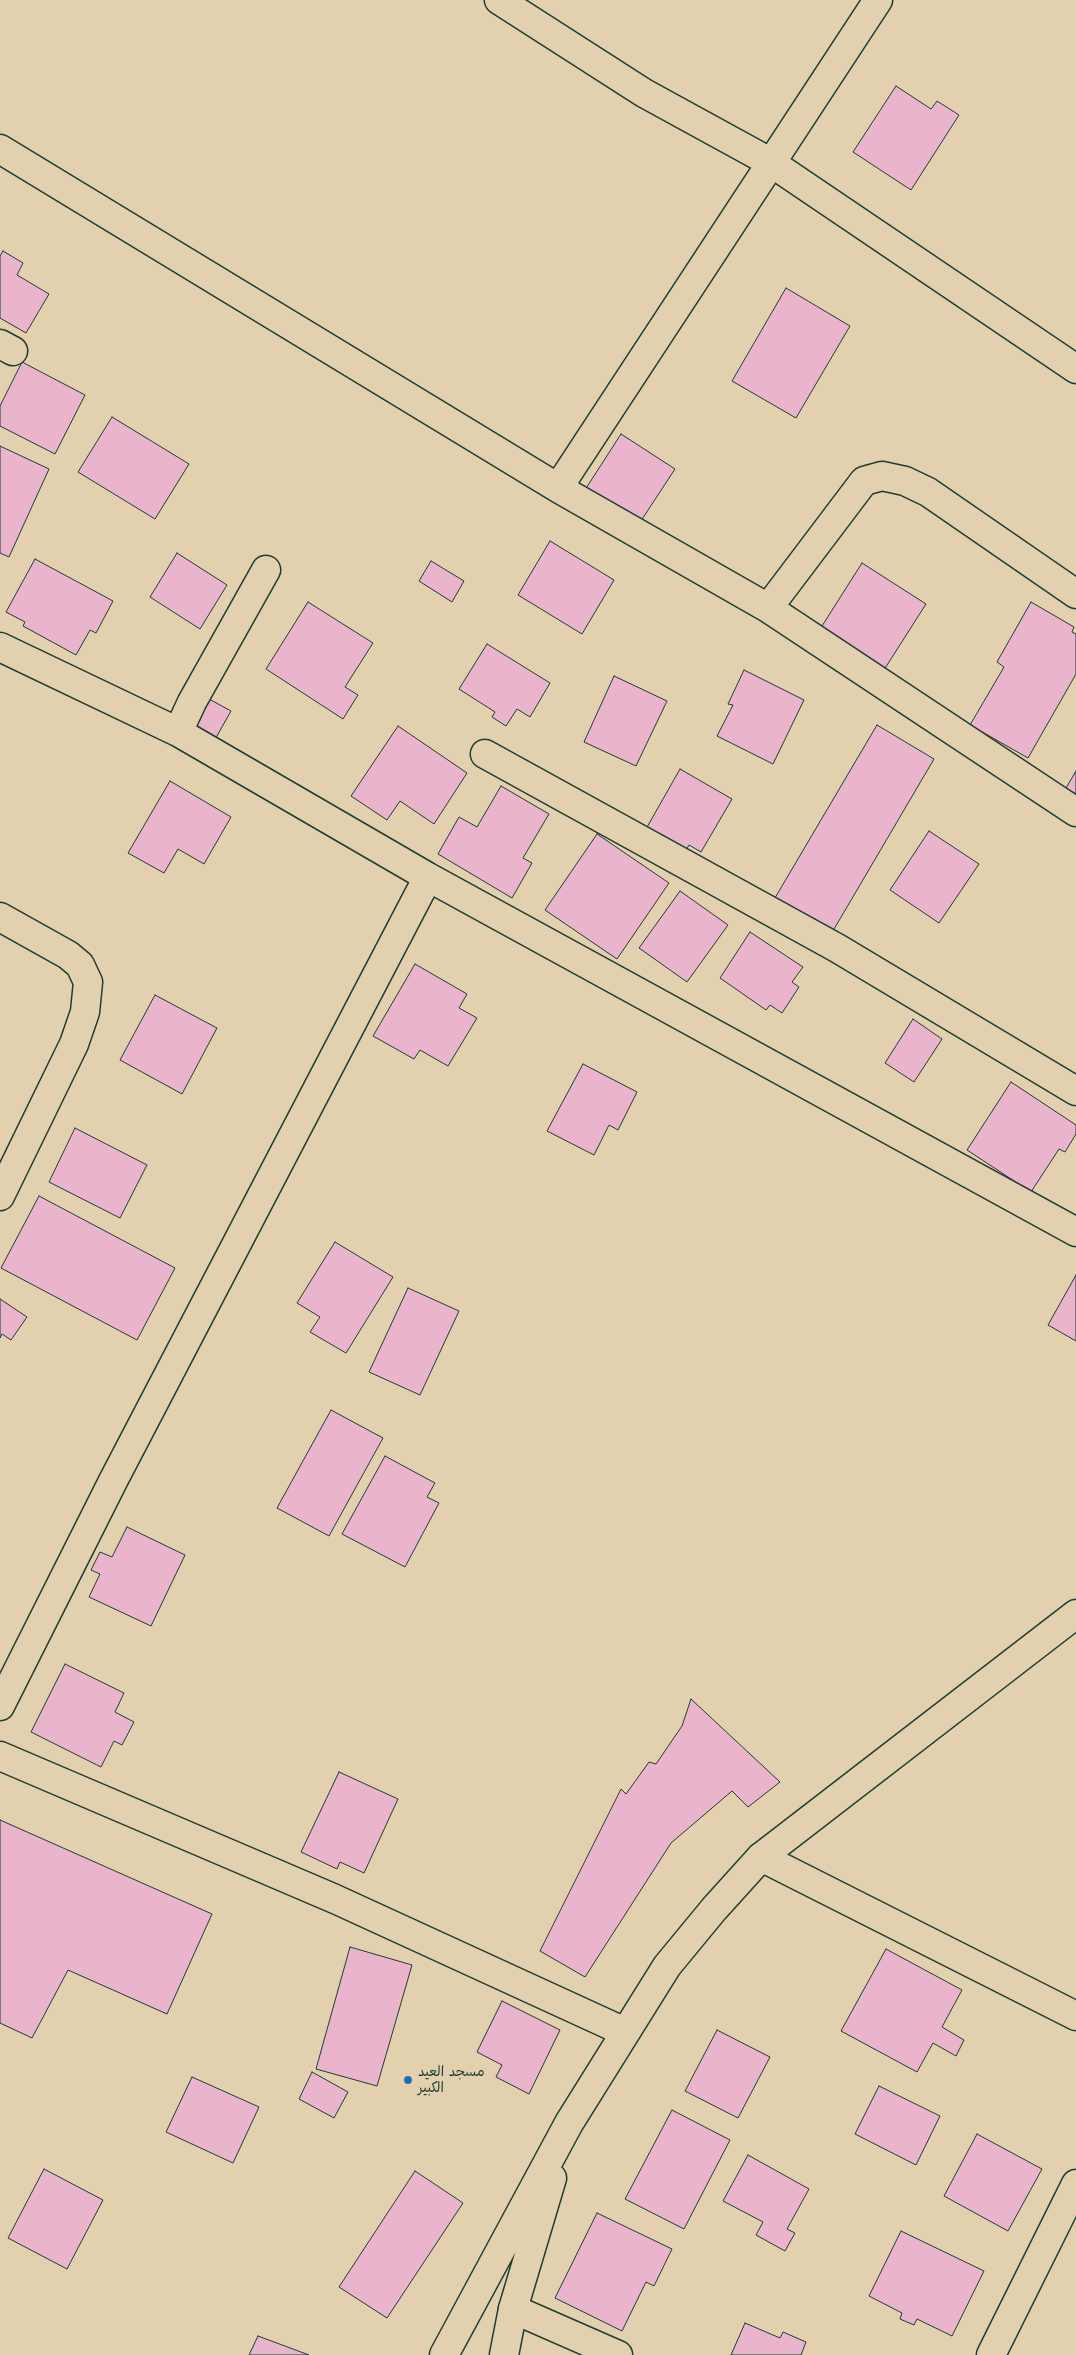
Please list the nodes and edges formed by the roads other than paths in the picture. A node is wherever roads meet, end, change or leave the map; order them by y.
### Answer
1 (499, 0) edge
2 (878, 0) edge
3 (0, 149) edge
4 (770, 162) junction
5 (1076, 369) edge
6 (558, 488) junction
7 (266, 570) dead end
8 (1076, 594) edge
9 (768, 608) junction
10 (0, 647) edge
11 (178, 732) junction
12 (485, 754) dead end
13 (1076, 812) edge
14 (428, 877) junction
15 (0, 918) edge
16 (1076, 1091) edge
17 (0, 1196) edge
18 (1076, 1232) edge
19 (1071, 1624) edge
20 (0, 1706) edge
21 (0, 1756) edge
22 (761, 1857) junction
23 (1076, 2016) edge
24 (625, 2032) junction
25 (569, 2123) junction
26 (1076, 2184) edge
27 (513, 2309) junction
28 (444, 2355) edge
29 (504, 2355) edge
30 (618, 2355) edge
31 (991, 2355) edge

1 - 4 street
2 - 4 street
3 - 6 street
4 - 5 street
4 - 6 street
6 - 9 street
7 - 11 street
8 - 9 street
9 - 13 street
10 - 11 street
11 - 14 street
12 - 16 street
14 - 18 street
14 - 20 street
15 - 17 street
19 - 22 street
21 - 24 street
22 - 23 street
22 - 24 street
24 - 25 street
25 - 27 street
25 - 28 street
26 - 31 street
27 - 29 street
27 - 30 street

